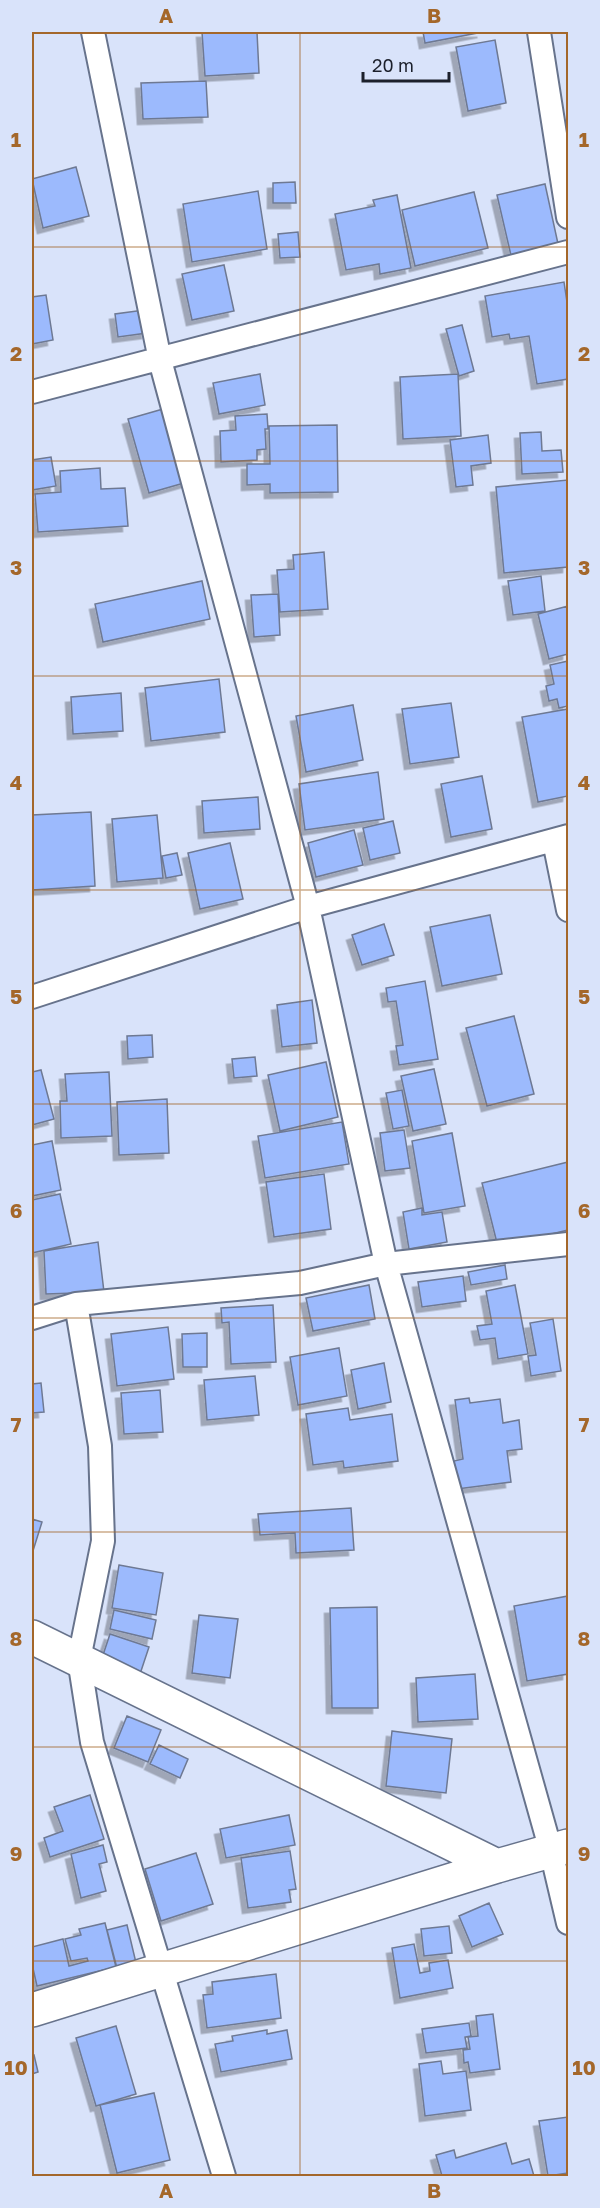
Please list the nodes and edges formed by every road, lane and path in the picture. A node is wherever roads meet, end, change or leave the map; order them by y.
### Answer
1 (93, 32) edge
2 (539, 32) edge
3 (568, 217) edge
4 (568, 252) edge
5 (160, 360) junction
6 (32, 392) edge
7 (561, 838) edge
8 (308, 907) junction
9 (568, 910) edge
10 (32, 997) edge
11 (568, 1244) edge
12 (386, 1264) junction
13 (76, 1304) junction
14 (32, 1318) edge
15 (32, 1636) edge
16 (80, 1659) junction
17 (560, 1848) edge
18 (496, 1866) junction
19 (568, 1923) edge
20 (161, 1971) junction
21 (32, 2010) edge
22 (224, 2176) edge

1 - 5 street
2 - 3 street
4 - 5 street
5 - 6 street
5 - 8 street
7 - 8 street
7 - 9 street
8 - 10 street
8 - 12 street
11 - 12 street
12 - 13 street
12 - 17 street
13 - 14 street
13 - 16 street
15 - 16 main road
16 - 18 main road
16 - 20 street
17 - 18 main road
17 - 19 street
18 - 20 main road
20 - 21 main road
20 - 22 street

